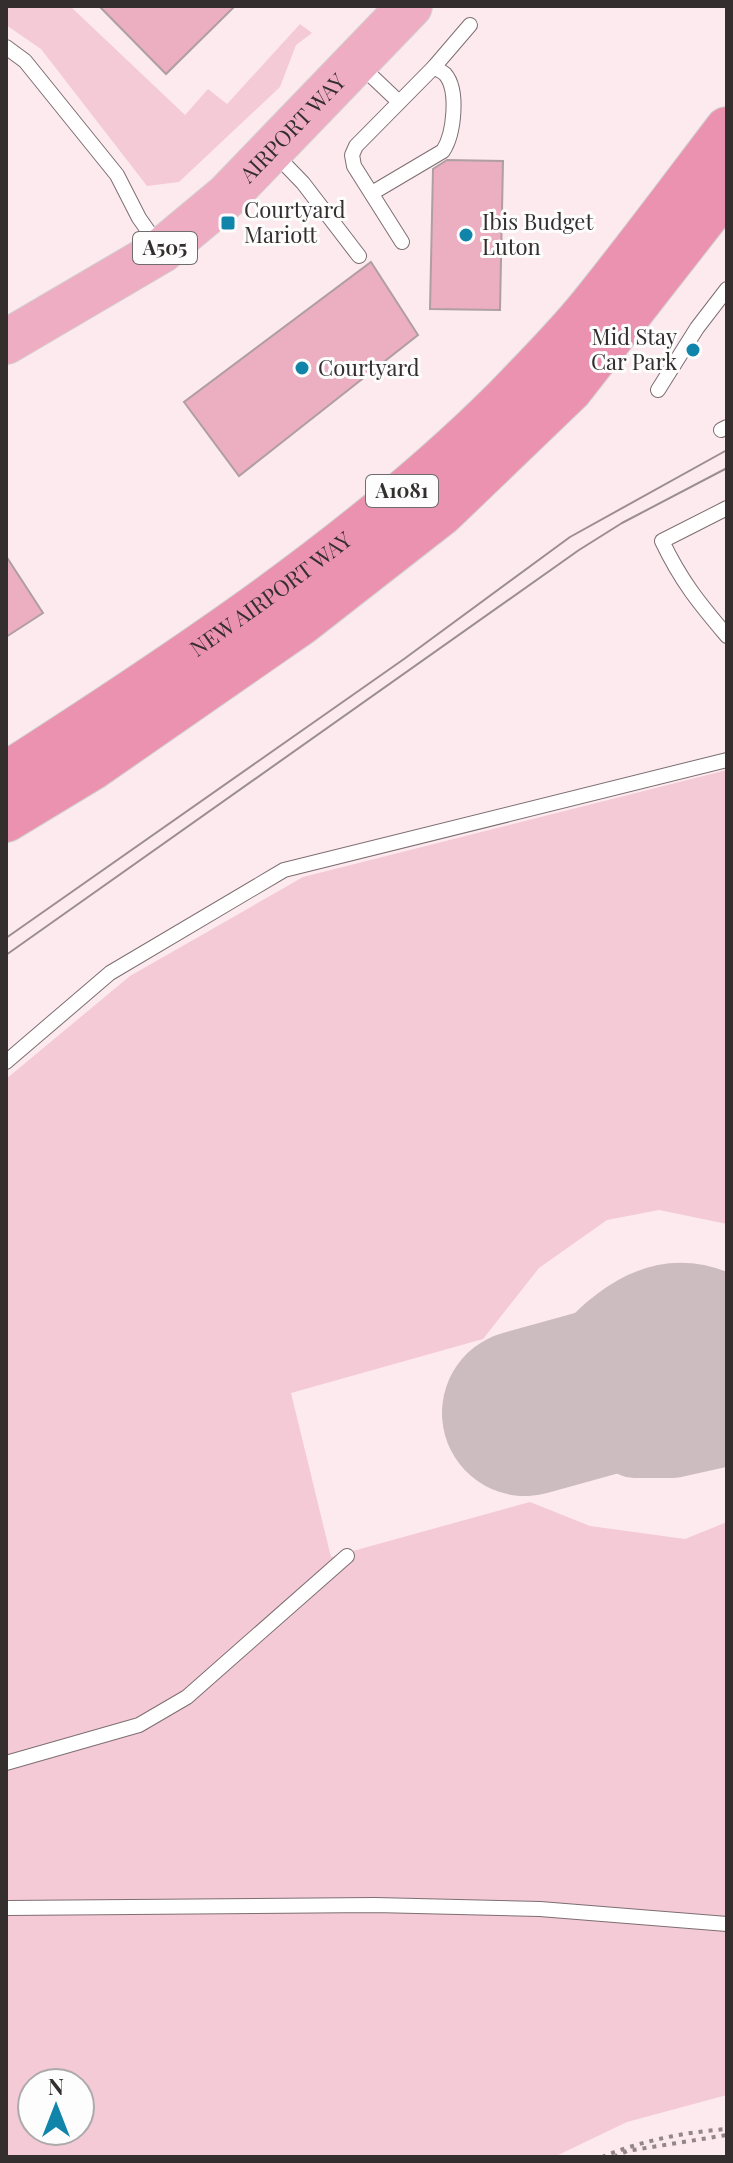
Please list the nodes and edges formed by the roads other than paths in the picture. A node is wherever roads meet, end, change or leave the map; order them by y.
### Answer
1 (410, 6) edge
2 (470, 25) dead end
3 (6, 47) edge
4 (357, 63) junction
5 (434, 67) junction
6 (399, 102) junction
7 (727, 129) edge
8 (272, 151) junction
9 (727, 189) edge
10 (372, 193) junction
11 (402, 242) dead end
12 (161, 251) junction
13 (359, 256) dead end
14 (727, 289) edge
15 (6, 342) edge
16 (658, 390) dead end
17 (727, 508) edge
18 (727, 636) edge
19 (727, 760) edge
20 (6, 774) edge
21 (6, 820) edge
22 (6, 1062) edge
23 (347, 1556) dead end
24 (6, 1763) edge
25 (6, 1908) edge
26 (727, 1924) edge

1 - 4 main road, AIRPORT WAY / A505
2 - 5 lane
3 - 12 lane
4 - 6 lane
4 - 8 main road, AIRPORT WAY / A505
5 - 6 lane
5 - 10 lane
6 - 10 lane
7 - 20 highway, NEW AIRPORT WAY / A1081
8 - 12 main road, AIRPORT WAY / A505
8 - 13 lane
9 - 21 highway, NEW AIRPORT WAY / A1081
10 - 11 lane
12 - 15 main road, AIRPORT WAY / A505
14 - 16 lane
17 - 18 lane
19 - 22 lane
23 - 24 lane
25 - 26 lane

